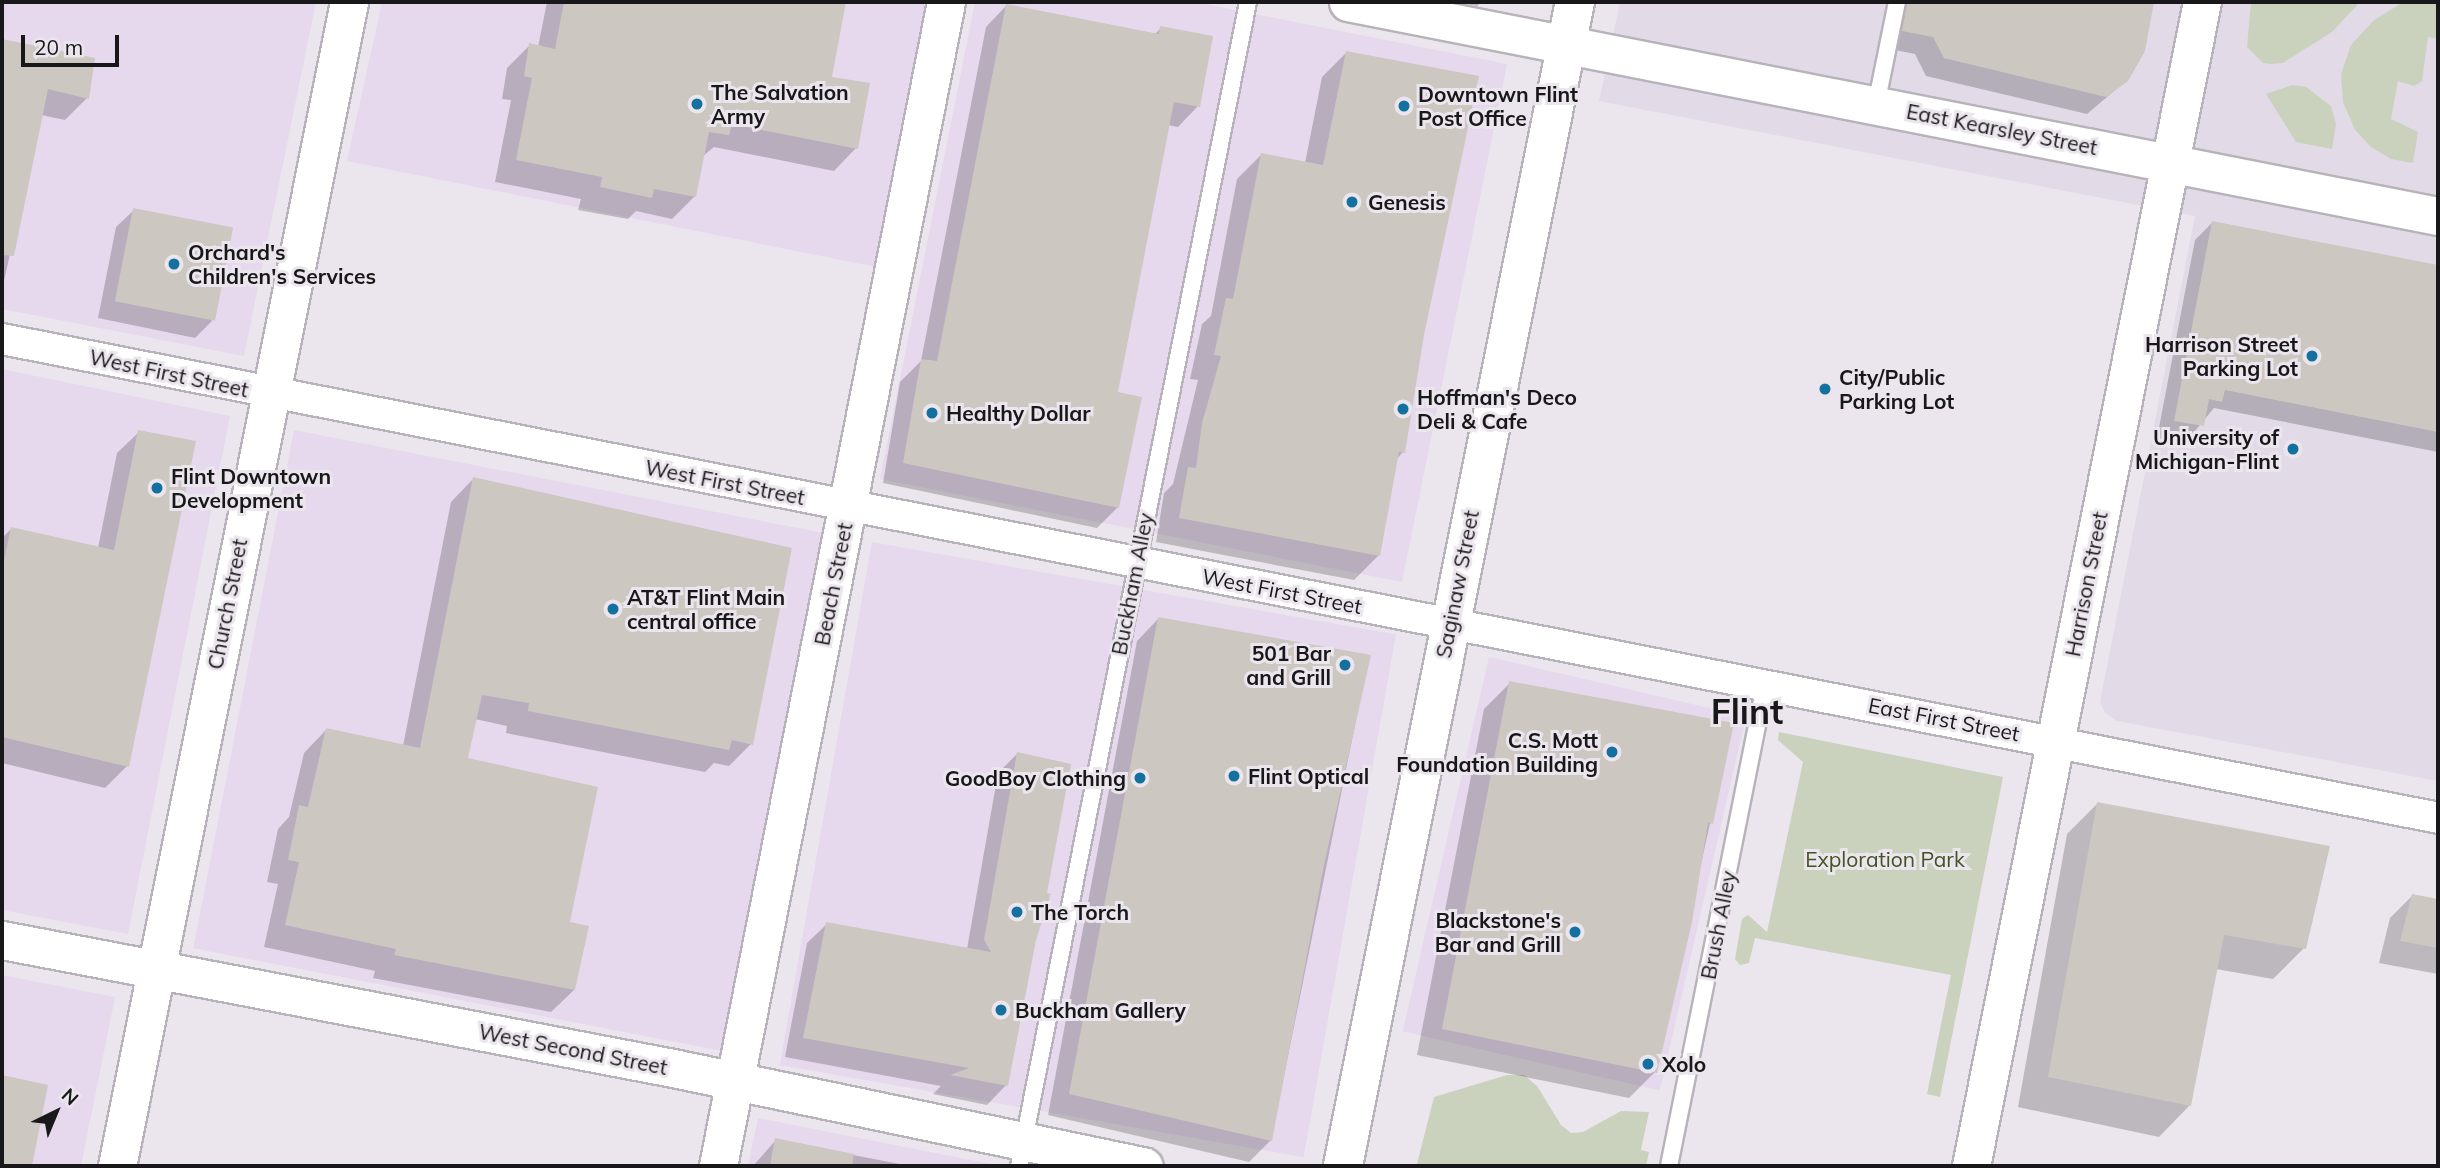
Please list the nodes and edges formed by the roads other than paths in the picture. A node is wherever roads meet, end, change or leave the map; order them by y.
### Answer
1 (349, 2) edge
2 (946, 2) edge
3 (1248, 2) edge
4 (1348, 2) edge
5 (1574, 2) edge
6 (1897, 2) edge
7 (2202, 2) edge
8 (1566, 45) junction
9 (1876, 105) junction
10 (2169, 162) junction
11 (2438, 216) edge
12 (2, 339) edge
13 (270, 394) junction
14 (848, 505) junction
15 (1136, 562) junction
16 (1449, 623) junction
17 (1765, 684) junction
18 (2055, 741) junction
19 (2438, 818) edge
20 (2, 940) edge
21 (157, 969) junction
22 (735, 1081) junction
23 (1021, 1153) edge
24 (117, 1166) edge
25 (718, 1166) edge
26 (1144, 1166) edge
27 (1343, 1166) edge
28 (1669, 1166) edge
29 (1972, 1166) edge

1 - 13 street, Church Street
2 - 14 street, Beach Street
3 - 15 lane, Buckham Alley
4 - 8 street, East Kearsley Street
5 - 8 main road, Saginaw Street
6 - 9 lane
7 - 10 street, Harrison Street
8 - 9 street, East Kearsley Street
8 - 16 main road, Saginaw Street
9 - 10 street, East Kearsley Street
10 - 11 street, East Kearsley Street
10 - 18 street, Harrison Street
12 - 13 street, West First Street
13 - 14 street, West First Street
13 - 21 street, Church Street
14 - 15 street, West First Street
14 - 22 street, Beach Street
15 - 16 street, West First Street
15 - 23 lane, Buckham Alley
16 - 17 street, East First Street
16 - 27 main road, Saginaw Street
17 - 18 street, East First Street
17 - 28 lane, Brush Alley
18 - 19 street, East First Street
18 - 29 street, Harrison Street
20 - 21 street, West Second Street
21 - 22 street, West Second Street
21 - 24 street, Church Street
22 - 23 street, West Second Street
22 - 25 street, Beach Street
23 - 26 street, West Second Street

